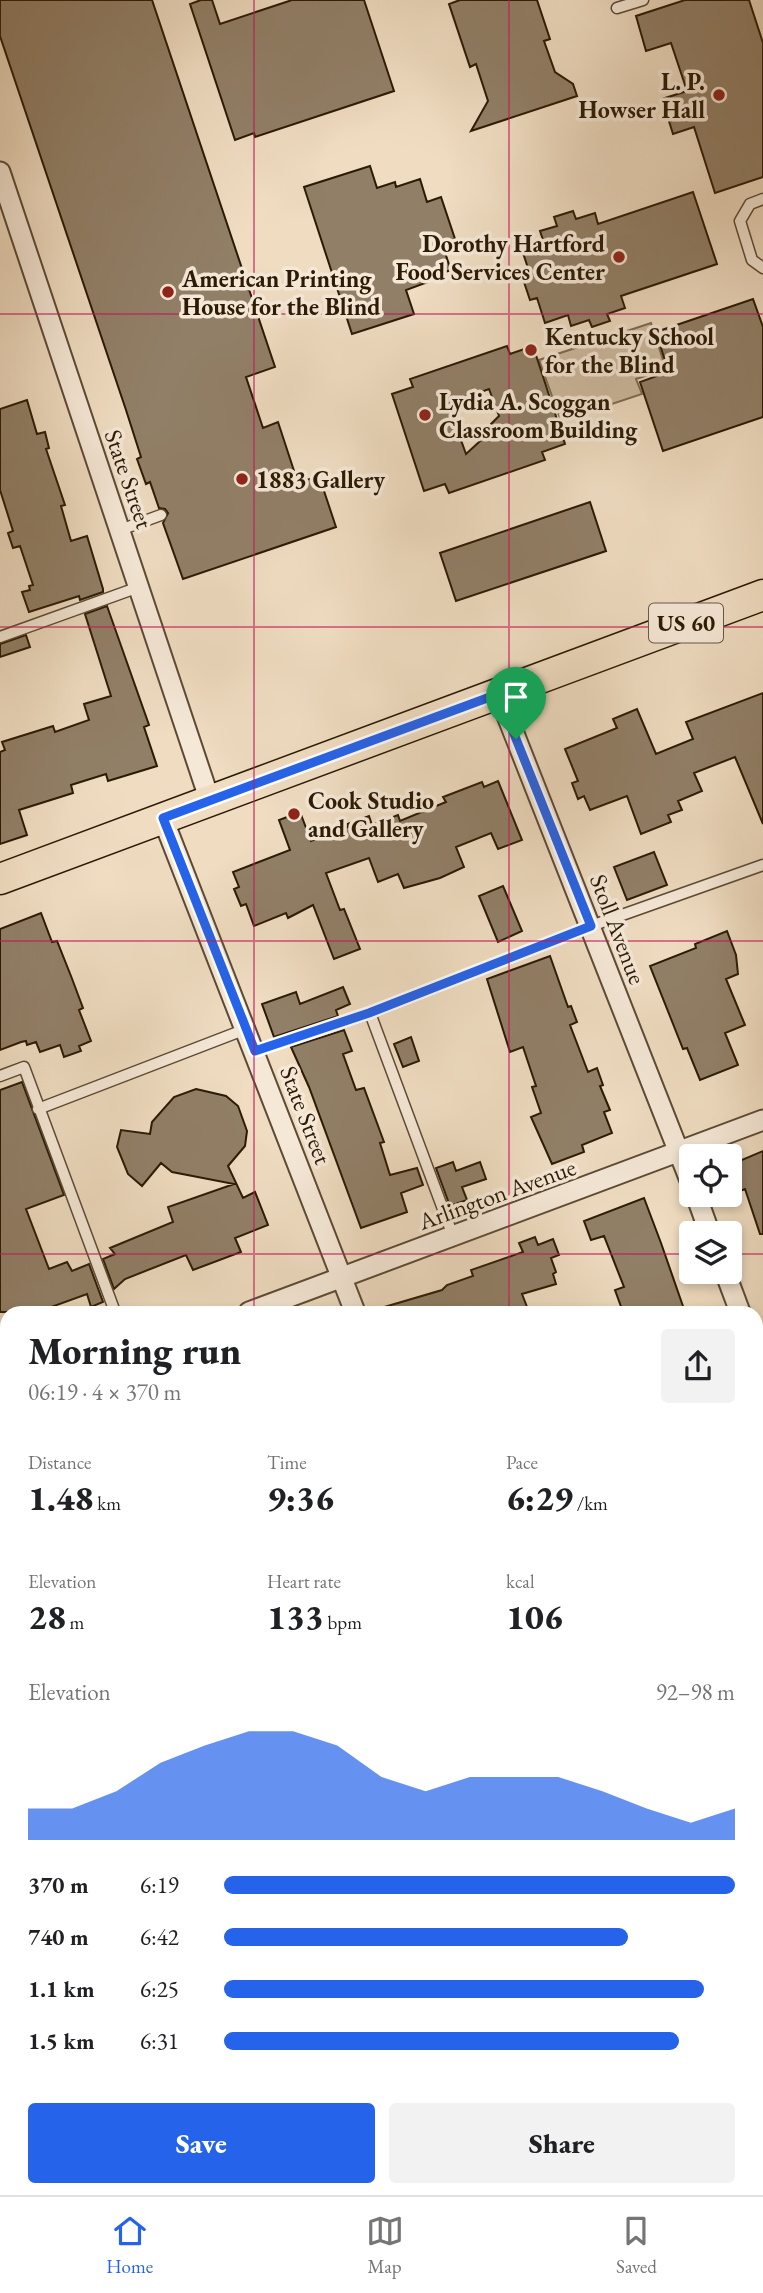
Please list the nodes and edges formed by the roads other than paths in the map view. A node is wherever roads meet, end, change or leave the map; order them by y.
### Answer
1 (643, 0) edge
2 (617, 8) dead end
3 (0, 172) edge
4 (763, 199) edge
5 (763, 268) edge
6 (161, 515) dead end
7 (120, 530) junction
8 (139, 587) junction
9 (763, 595) edge
10 (0, 637) edge
11 (498, 694) junction
12 (210, 801) junction
13 (163, 818) junction
14 (763, 865) edge
15 (0, 879) edge
16 (591, 926) junction
17 (369, 1013) junction
18 (246, 1028) junction
19 (255, 1051) junction
20 (0, 1076) edge
21 (38, 1109) junction
22 (763, 1120) edge
23 (678, 1151) junction
24 (453, 1236) junction
25 (342, 1277) junction
26 (730, 1284) edge
27 (113, 1306) edge
28 (265, 1306) edge
29 (353, 1306) edge
30 (738, 1306) edge

1 - 2 lane
3 - 7 street, State Street
4 - 5 lane
6 - 7 lane
7 - 8 street, State Street
8 - 10 lane
8 - 12 street, State Street
9 - 11 main road, US 60
11 - 12 main road, US 60
11 - 16 street, Stoll Avenue
12 - 13 main road, US 60
13 - 15 main road, US 60
13 - 18 street, State Street
14 - 16 lane
16 - 17 lane
16 - 23 street, Stoll Avenue
17 - 19 lane
17 - 24 lane
18 - 19 street, State Street
18 - 21 lane
19 - 25 street, State Street
20 - 21 lane
21 - 27 lane
22 - 23 street, Arlington Avenue
23 - 24 street, Arlington Avenue
24 - 25 street, Arlington Avenue
25 - 28 street, Arlington Avenue
25 - 29 street, State Street
26 - 30 street

